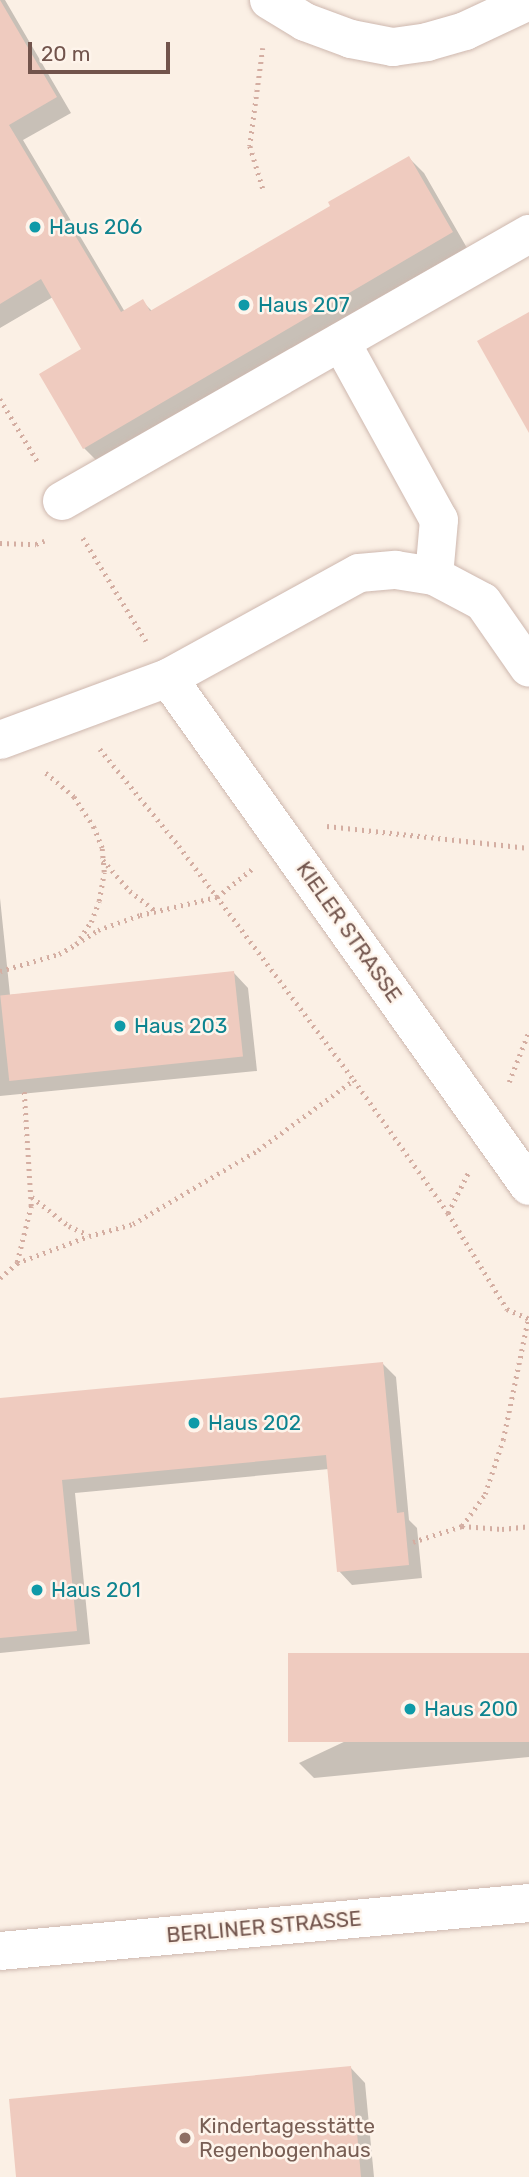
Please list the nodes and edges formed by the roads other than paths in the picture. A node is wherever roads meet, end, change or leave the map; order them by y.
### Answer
1 (270, 1) edge
2 (529, 1) edge
3 (529, 234) edge
4 (341, 342) junction
5 (62, 501) dead end
6 (434, 576) junction
7 (529, 668) edge
8 (168, 678) junction
9 (0, 740) edge
10 (529, 1186) edge
11 (529, 1903) edge
12 (0, 1951) edge

1 - 2 lane
3 - 4 lane
4 - 5 lane
4 - 6 lane
6 - 7 lane
6 - 8 lane
8 - 9 lane
8 - 10 lane, KIELER STRASSE
11 - 12 lane, BERLINER STRASSE

